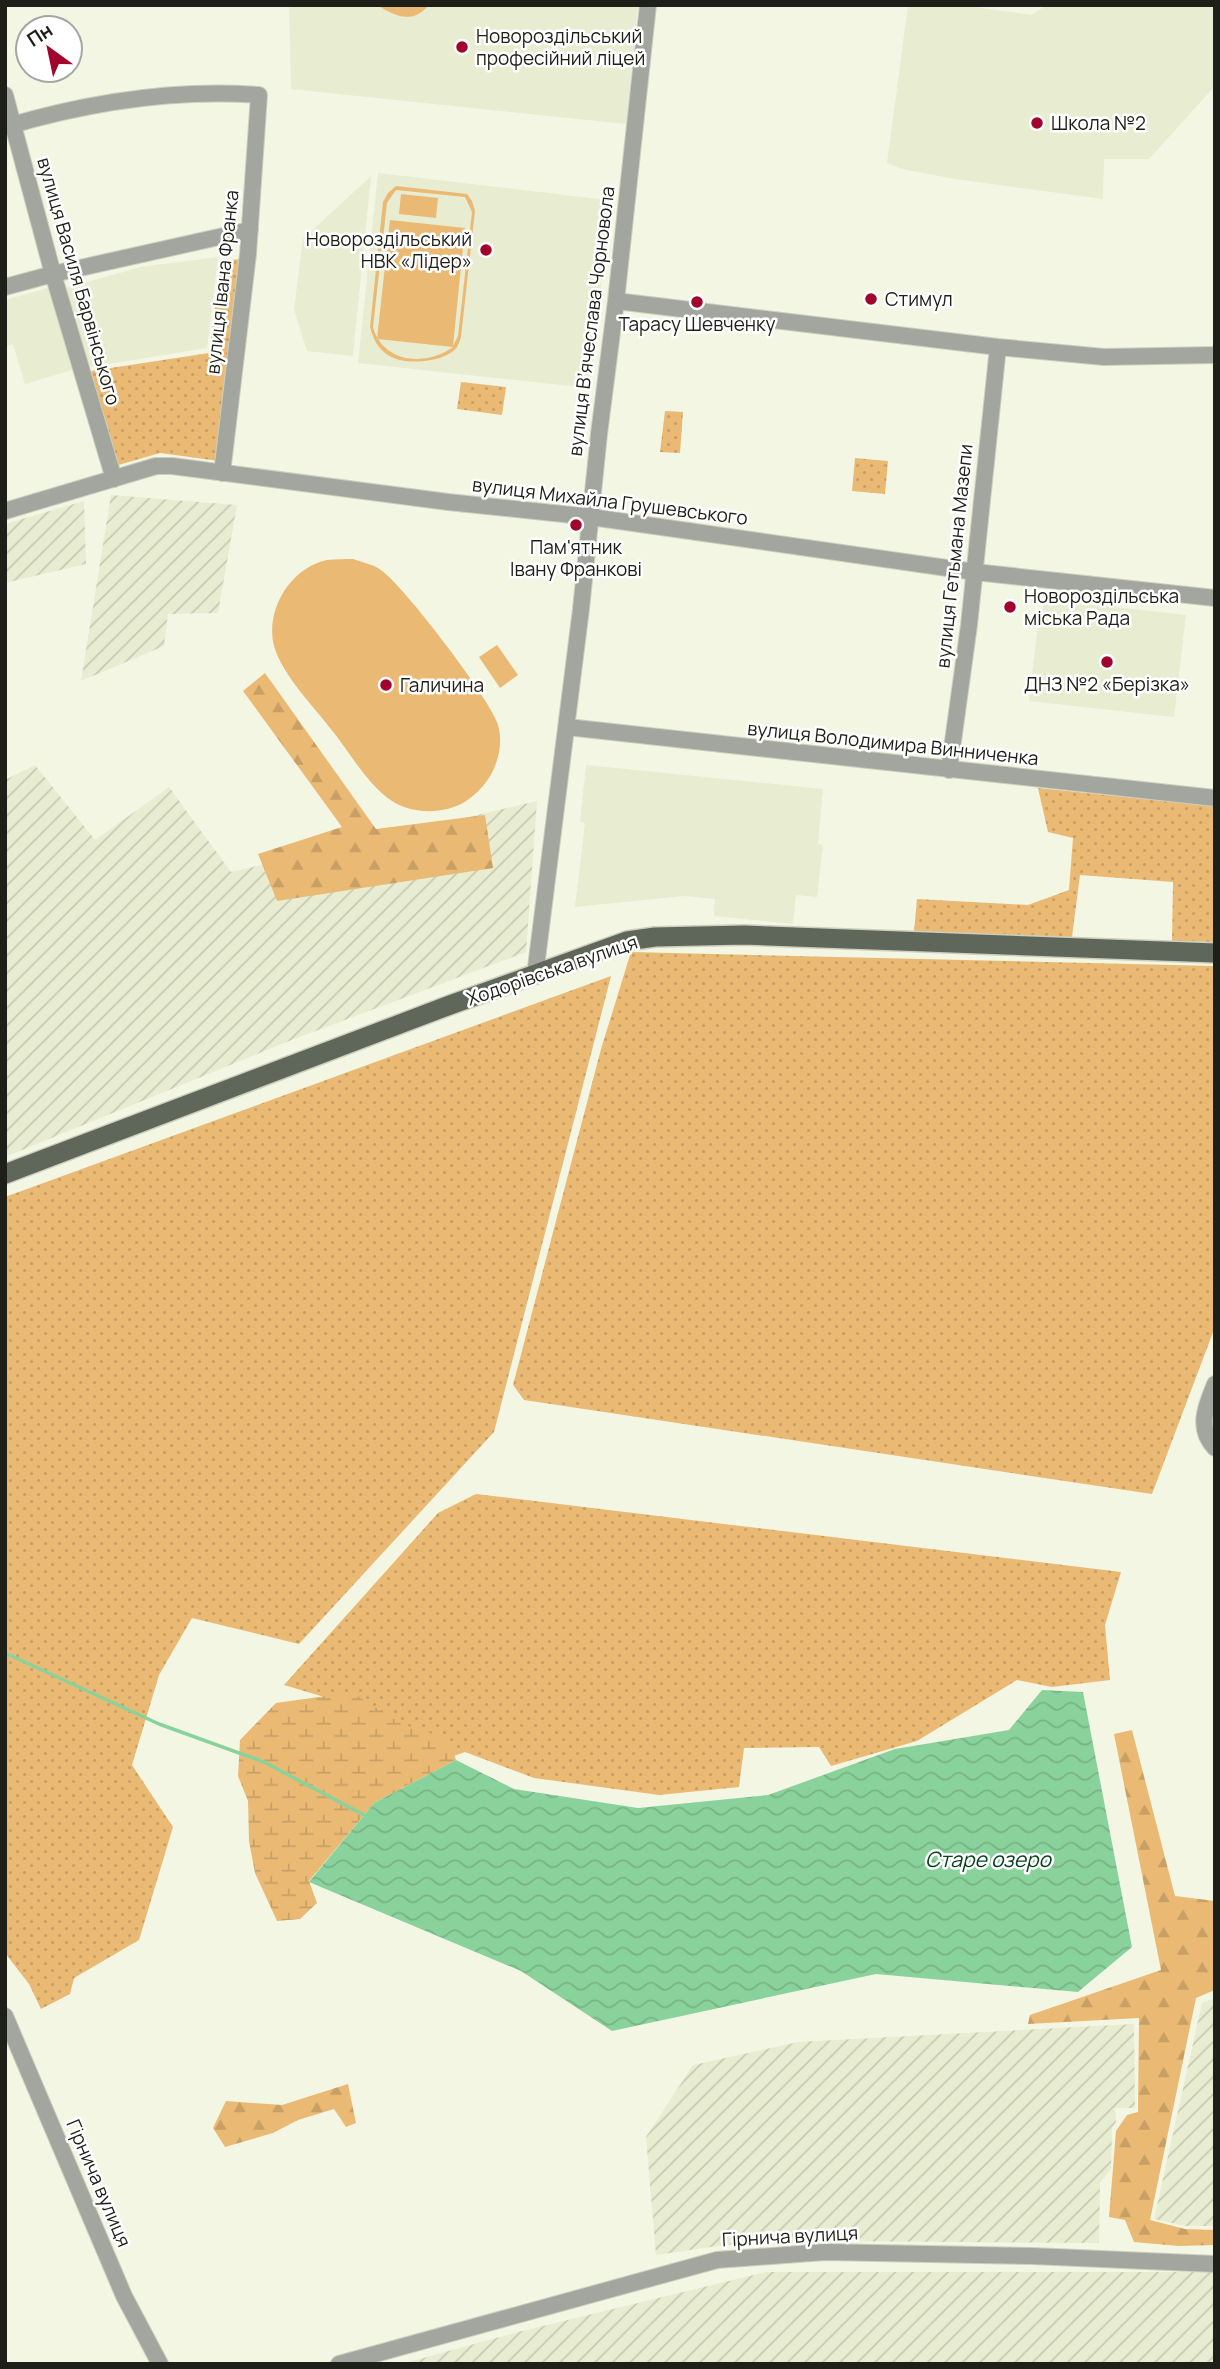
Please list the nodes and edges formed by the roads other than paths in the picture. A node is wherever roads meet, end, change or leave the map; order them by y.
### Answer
1 (648, 5) edge
2 (5, 95) edge
3 (10, 125) edge
4 (250, 230) junction
5 (53, 274) junction
6 (5, 287) edge
7 (616, 301) junction
8 (998, 347) junction
9 (1215, 355) edge
10 (222, 473) junction
11 (114, 478) junction
12 (5, 511) edge
13 (591, 517) junction
14 (975, 572) junction
15 (1215, 598) edge
16 (567, 727) junction
17 (949, 769) junction
18 (1215, 798) edge
19 (1215, 953) edge
20 (535, 975) junction
21 (5, 1174) edge
22 (1215, 1384) edge
23 (1215, 1448) edge
24 (5, 2016) edge
25 (1215, 2264) edge
26 (160, 2364) edge
27 (339, 2364) edge

1 - 7 street, вулиця Вʼячеслава Чорновола
2 - 3 street, вулиця Василя Барвінського
3 - 4 street, вулиця Івана Франка
3 - 5 street, вулиця Василя Барвінського
4 - 5 street
4 - 10 street, вулиця Івана Франка
5 - 6 street
5 - 11 street, вулиця Василя Барвінського
7 - 8 street
7 - 13 street, вулиця Вʼячеслава Чорновола
8 - 9 street
8 - 14 street, вулиця Гетьмана Мазепи
10 - 11 street, вулиця Михайла Грушевського
10 - 13 street, вулиця Михайла Грушевського
11 - 12 street, вулиця Михайла Грушевського
13 - 14 street, вулиця Михайла Грушевського
13 - 16 street, вулиця Вʼячеслава Чорновола
14 - 15 street, вулиця Михайла Грушевського
14 - 17 street, вулиця Гетьмана Мазепи
16 - 17 street, вулиця Володимира Винниченка
16 - 20 street, вулиця Вʼячеслава Чорновола
17 - 18 street, вулиця Володимира Винниченка
19 - 20 main road, Ходорівська вулиця
20 - 21 main road, Ходорівська вулиця
22 - 23 street
24 - 26 street, Гірнича вулиця
25 - 27 street, Гірнича вулиця

